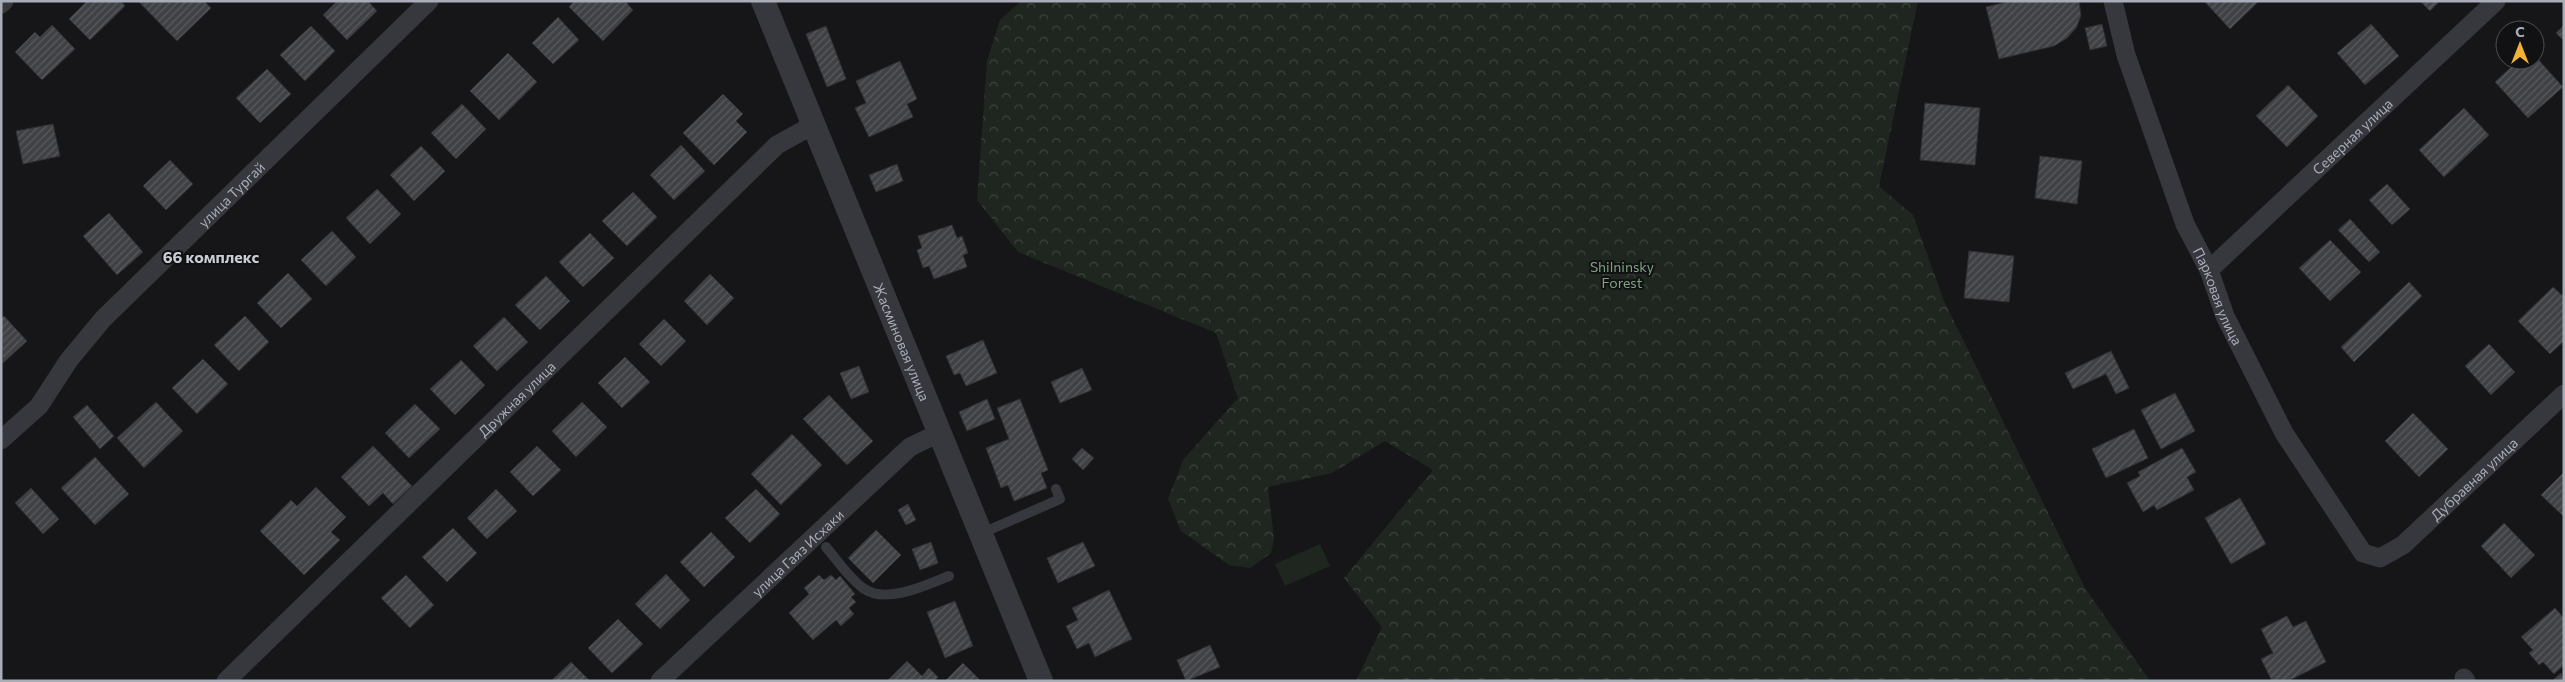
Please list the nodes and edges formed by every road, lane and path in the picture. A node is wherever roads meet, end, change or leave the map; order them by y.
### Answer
1 (429, 1) edge
2 (763, 1) edge
3 (2113, 1) edge
4 (2496, 1) edge
5 (813, 125) junction
6 (2209, 270) junction
7 (2564, 394) edge
8 (939, 433) junction
9 (1, 440) edge
10 (1056, 489) dead end
11 (980, 534) junction
12 (826, 547) dead end
13 (2380, 558) joint
14 (949, 576) dead end
15 (226, 681) edge
16 (660, 681) edge
17 (1041, 681) edge

1 - 9 street, улица Тургай
2 - 5 street, Жасминовая улица
3 - 6 street, Парковая улица
4 - 6 street, Северная улица
5 - 8 street, Жасминовая улица
5 - 15 street, Дружная улица
6 - 13 street, Парковая улица
7 - 13 street, Дубравная улица
8 - 11 street, Жасминовая улица
8 - 16 street, улица Гаяз Исхаки
10 - 11 lane
11 - 17 street, Жасминовая улица
12 - 14 lane

